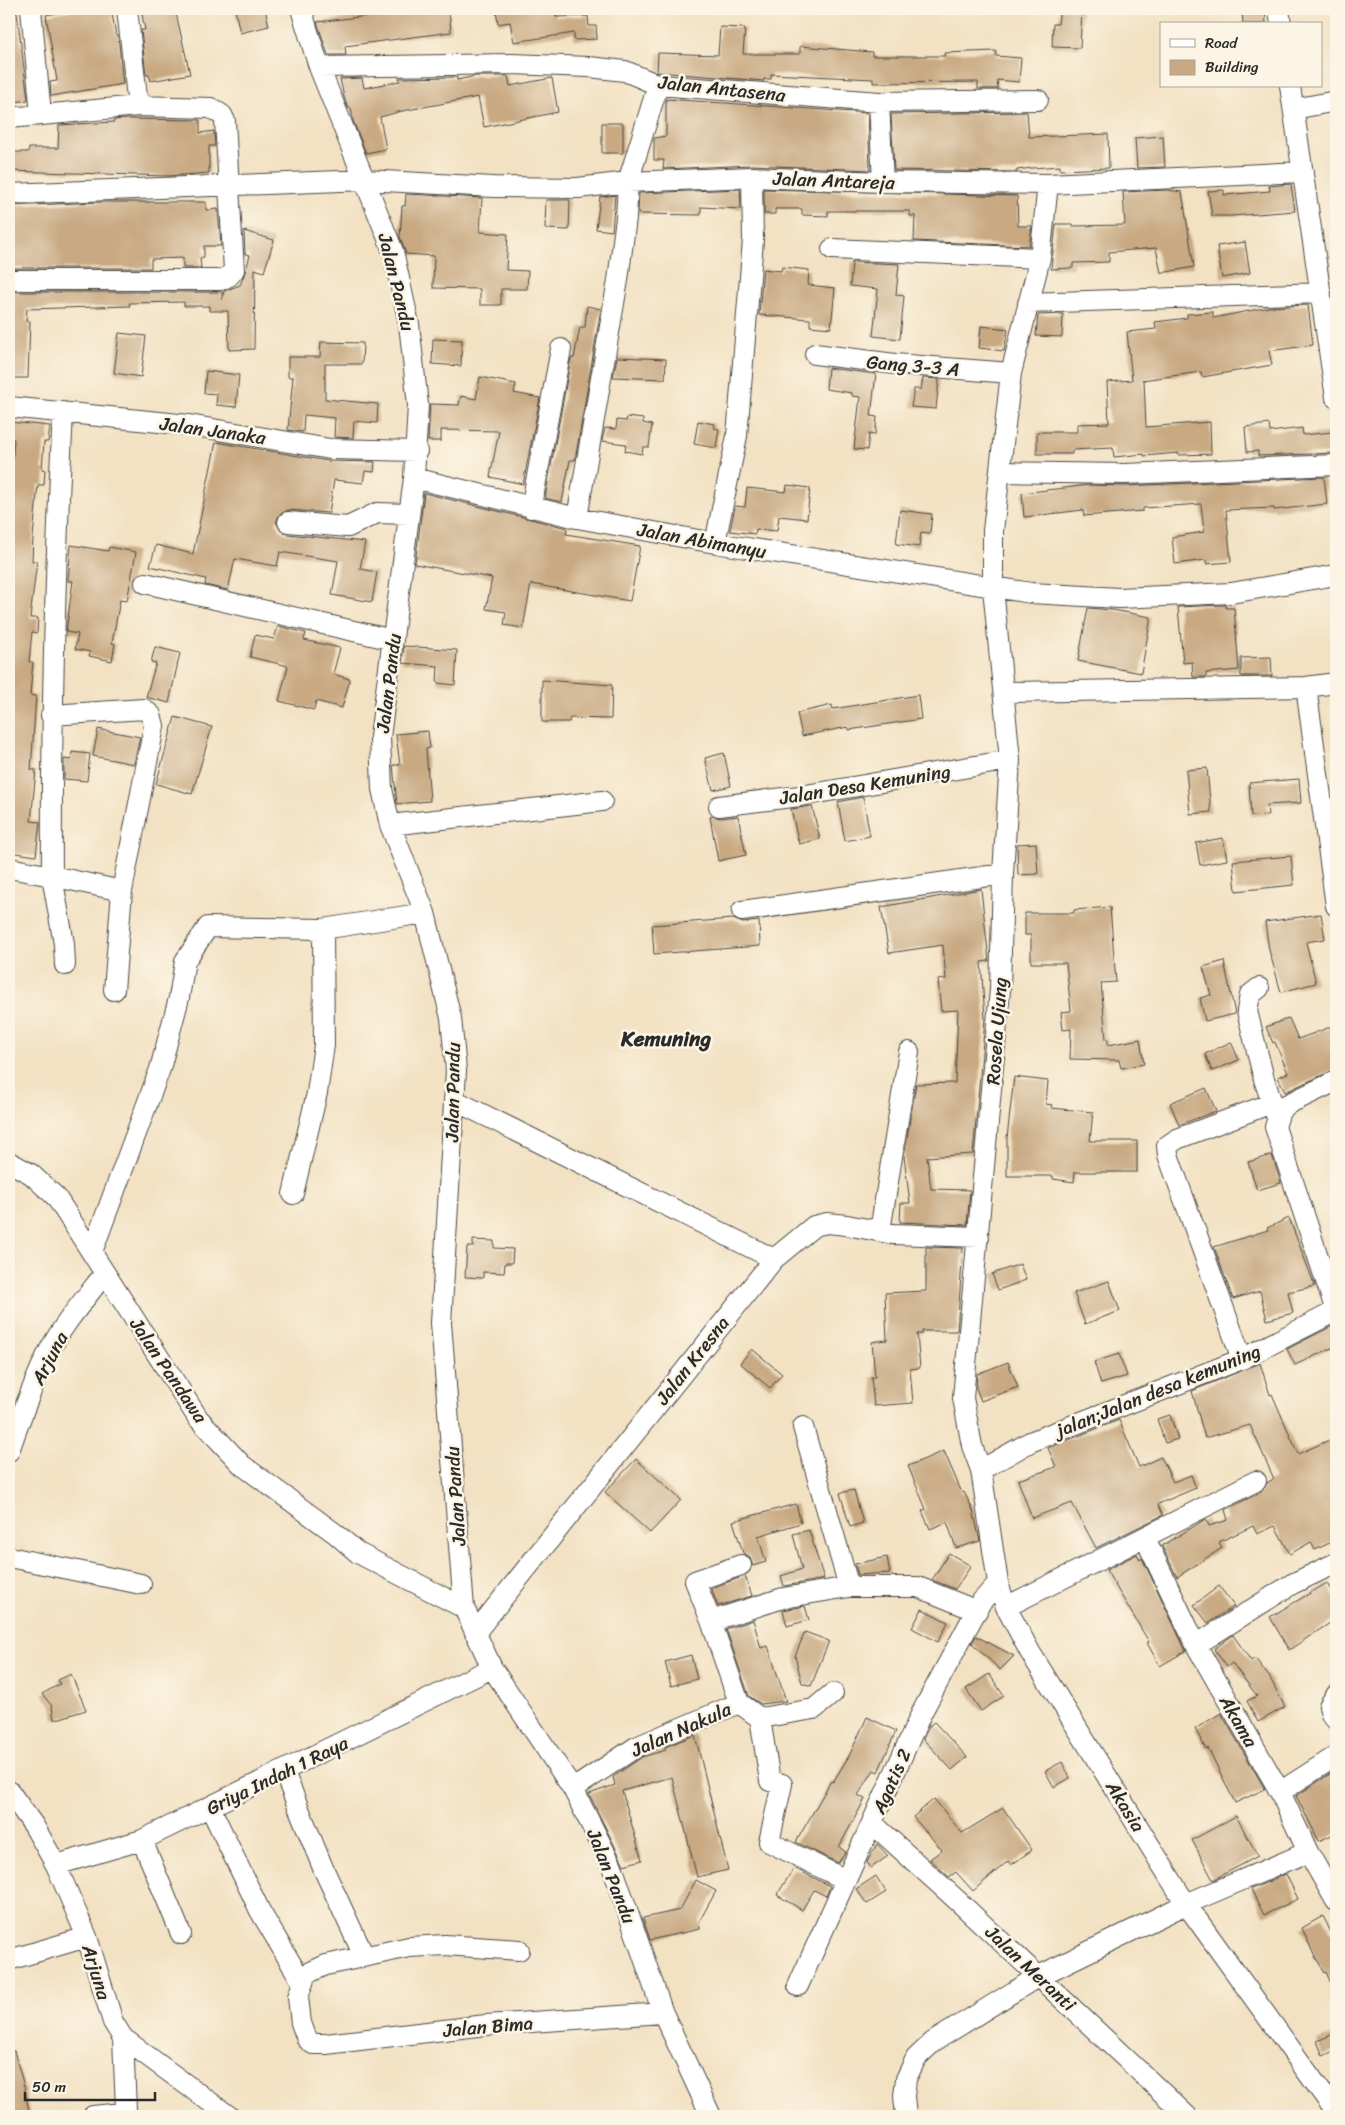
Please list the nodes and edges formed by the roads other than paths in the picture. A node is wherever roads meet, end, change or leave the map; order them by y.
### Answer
1 (31, 9) edge
2 (127, 9) edge
3 (300, 9) edge
4 (1278, 9) edge
5 (1281, 22) edge
6 (318, 67) junction
7 (658, 85) junction
8 (1290, 88) edge
9 (1038, 100) dead end
10 (1336, 101) edge
11 (879, 102) junction
12 (138, 106) junction
13 (1294, 109) junction
14 (41, 114) junction
15 (9, 118) edge
16 (1303, 172) junction
17 (752, 177) junction
18 (366, 180) junction
19 (628, 182) junction
20 (883, 182) junction
21 (1048, 184) junction
22 (230, 187) junction
23 (9, 194) edge
24 (832, 249) dead end
25 (1040, 258) junction
26 (9, 280) edge
27 (1321, 293) junction
28 (1028, 303) junction
29 (561, 349) dead end
30 (815, 354) dead end
31 (1333, 367) edge
32 (1011, 373) junction
33 (1336, 398) edge
34 (9, 406) edge
35 (64, 412) junction
36 (417, 451) junction
37 (1336, 465) edge
38 (1002, 472) junction
39 (414, 478) junction
40 (531, 508) junction
41 (408, 514) junction
42 (576, 518) junction
43 (288, 522) dead end
44 (715, 543) junction
45 (1336, 575) edge
46 (145, 583) dead end
47 (993, 588) junction
48 (393, 640) junction
49 (1336, 683) edge
50 (1306, 687) junction
51 (1004, 692) junction
52 (51, 714) junction
53 (1010, 760) junction
54 (602, 801) dead end
55 (719, 806) dead end
56 (390, 825) junction
57 (9, 868) edge
58 (1003, 874) junction
59 (52, 876) junction
60 (122, 890) junction
61 (1336, 906) edge
62 (742, 911) dead end
63 (425, 913) junction
64 (323, 929) junction
65 (65, 965) dead end
66 (1259, 988) dead end
67 (114, 990) dead end
68 (909, 1052) dead end
69 (1336, 1081) edge
70 (454, 1100) junction
71 (1274, 1110) junction
72 (9, 1162) edge
73 (293, 1194) dead end
74 (880, 1231) junction
75 (979, 1237) junction
76 (92, 1252) junction
77 (774, 1259) junction
78 (105, 1273) junction
79 (1336, 1311) edge
80 (1242, 1359) junction
81 (803, 1428) dead end
82 (9, 1452) edge
83 (981, 1470) junction
84 (1256, 1482) dead end
85 (1145, 1538) junction
86 (9, 1556) edge
87 (1336, 1563) edge
88 (741, 1565) dead end
89 (998, 1583) junction
90 (141, 1584) dead end
91 (849, 1587) junction
92 (1006, 1607) junction
93 (464, 1608) junction
94 (977, 1610) junction
95 (711, 1621) junction
96 (475, 1632) junction
97 (1196, 1644) junction
98 (492, 1668) junction
99 (833, 1694) dead end
100 (1336, 1695) edge
101 (739, 1703) junction
102 (760, 1718) junction
103 (1336, 1720) edge
104 (1336, 1756) edge
105 (284, 1772) junction
106 (573, 1789) junction
107 (9, 1792) edge
108 (1280, 1792) junction
109 (210, 1807) junction
110 (872, 1823) junction
111 (142, 1840) junction
112 (1308, 1852) junction
113 (56, 1865) junction
114 (846, 1880) junction
115 (1336, 1901) edge
116 (1186, 1904) junction
117 (181, 1934) dead end
118 (87, 1937) junction
119 (519, 1950) dead end
120 (364, 1956) junction
121 (9, 1960) edge
122 (1039, 1976) junction
123 (302, 1982) junction
124 (798, 1986) dead end
125 (663, 2013) junction
126 (123, 2038) junction
127 (1336, 2112) edge
128 (93, 2116) edge
129 (229, 2116) edge
130 (711, 2116) edge
131 (906, 2116) edge
132 (1187, 2116) edge

1 - 14 street
2 - 12 street
3 - 6 street, Jalan Pandu
4 - 5 street
6 - 7 street, Jalan Antasena
6 - 18 street, Jalan Pandu
7 - 11 street, Jalan Antasena
7 - 19 street
8 - 13 street
9 - 11 street, Jalan Antasena
10 - 13 street
11 - 20 street
12 - 14 street
12 - 22 street
13 - 16 street
14 - 15 street
16 - 21 street, Jalan Antareja
16 - 27 street
17 - 19 street, Jalan Antareja
17 - 20 street, Jalan Antareja
17 - 44 street
18 - 19 street, Jalan Antareja
18 - 22 street, Jalan Antareja
18 - 36 street, Jalan Pandu
19 - 42 street
20 - 21 street, Jalan Antareja
21 - 25 street, Rosela Ujung
22 - 23 street, Jalan Antareja
22 - 26 street
24 - 25 street
25 - 28 street, Rosela Ujung
27 - 28 street
27 - 31 street
28 - 32 street, Rosela Ujung
29 - 40 street
30 - 32 street, Gang 3-3 A
31 - 33 street
32 - 38 street, Rosela Ujung
34 - 35 street, Jalan Janaka
35 - 36 street, Jalan Janaka
35 - 52 street
36 - 39 street, Jalan Pandu
37 - 38 street
38 - 47 street, Rosela Ujung
39 - 40 street, Jalan Abimanyu
39 - 41 street, Jalan Pandu
40 - 42 street, Jalan Abimanyu
41 - 43 street
41 - 48 street, Jalan Pandu
42 - 44 street, Jalan Abimanyu
44 - 47 street, Jalan Abimanyu
45 - 47 street, Jalan Abimanyu
46 - 48 street
47 - 51 street, Rosela Ujung
48 - 56 street, Jalan Pandu
49 - 50 street
50 - 51 street
50 - 61 street
51 - 53 street, Rosela Ujung
52 - 59 street
52 - 60 street
53 - 55 street, Jalan Desa Kemuning
53 - 58 street, Rosela Ujung
54 - 56 street
56 - 63 street, Jalan Pandu
57 - 59 street
58 - 62 street
58 - 75 street, Rosela Ujung
59 - 60 street
59 - 65 street
60 - 67 street
63 - 64 street
63 - 70 street, Jalan Pandu
64 - 73 street
64 - 76 street
66 - 71 street
68 - 74 street
69 - 71 street
70 - 77 street
70 - 93 street, Jalan Pandu
71 - 79 street
71 - 80 street
72 - 76 street, Jalan Pandawa
74 - 75 street, Jalan Kresna
74 - 77 street, Jalan Kresna
75 - 83 street, Rosela Ujung
76 - 78 street, Jalan Pandawa
77 - 96 street, Jalan Kresna
78 - 82 street, Arjuna
78 - 93 street, Jalan Pandawa
79 - 80 street, jalan;Jalan desa kemuning
80 - 83 street, jalan;Jalan desa kemuning
81 - 91 street
83 - 89 street, Akasia
84 - 85 street
85 - 92 street
85 - 97 street, Akama
86 - 90 street
87 - 97 street
88 - 95 street
89 - 92 street, Akasia
89 - 94 street, Agatis 2
91 - 94 street
91 - 95 street
92 - 116 street, Akasia
93 - 96 street, Jalan Pandu
94 - 110 street, Agatis 2
95 - 101 street
96 - 98 street, Jalan Pandu
97 - 108 street, Akama
98 - 105 street, Griya Indah 1 Raya
98 - 106 street, Jalan Pandu
99 - 102 street
100 - 103 street
101 - 102 street
101 - 106 street, Jalan Nakula
102 - 114 street
104 - 108 street
105 - 109 street, Griya Indah 1 Raya
105 - 120 street
106 - 125 street, Jalan Pandu
107 - 113 street, Arjuna
108 - 112 street, Akama
109 - 111 street, Griya Indah 1 Raya
109 - 123 street
110 - 114 street, Agatis 2
110 - 122 street, Jalan Meranti
111 - 113 street, Griya Indah 1 Raya
111 - 117 street
112 - 115 street, Akama
112 - 116 street
113 - 118 street, Arjuna
114 - 124 street, Agatis 2
116 - 122 street
116 - 127 street, Akasia
118 - 121 street
118 - 126 street, Arjuna
119 - 120 street
120 - 123 street
122 - 131 street
122 - 132 street, Jalan Meranti
123 - 125 street, Jalan Bima
125 - 130 street, Jalan Pandu
126 - 128 street
126 - 129 street, Arjuna

